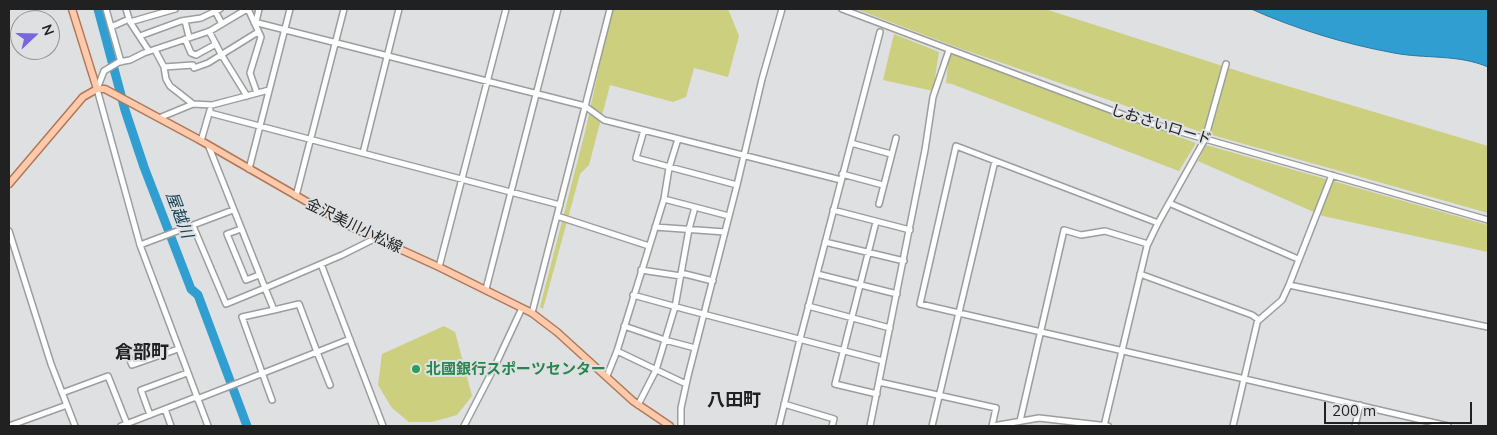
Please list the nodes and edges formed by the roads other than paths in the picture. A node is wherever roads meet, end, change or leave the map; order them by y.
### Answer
1 (72, 9) edge
2 (106, 9) edge
3 (126, 9) edge
4 (174, 9) edge
5 (247, 9) edge
6 (259, 9) edge
7 (290, 9) edge
8 (344, 9) edge
9 (399, 9) edge
10 (506, 9) edge
11 (558, 9) edge
12 (609, 9) edge
13 (782, 9) edge
14 (842, 9) edge
15 (216, 10) edge
16 (151, 12) edge
17 (130, 20) junction
18 (185, 21) junction
19 (255, 22) junction
20 (222, 24) junction
21 (111, 27) junction
22 (285, 29) junction
23 (209, 31) junction
24 (258, 32) junction
25 (880, 32) dead end
26 (140, 36) junction
27 (187, 38) junction
28 (335, 42) junction
29 (216, 44) junction
30 (152, 50) junction
31 (949, 50) junction
32 (220, 54) junction
33 (388, 55) junction
34 (120, 62) junction
35 (1226, 64) dead end
36 (164, 68) junction
37 (487, 81) junction
38 (97, 89) junction
39 (269, 90) junction
40 (257, 93) junction
41 (536, 93) junction
42 (247, 96) junction
43 (193, 104) junction
44 (210, 105) junction
45 (585, 106) junction
46 (210, 113) junction
47 (159, 118) junction
48 (260, 126) junction
49 (644, 130) junction
50 (896, 138) dead end
51 (678, 139) junction
52 (1205, 139) junction
53 (310, 140) junction
54 (200, 141) junction
55 (851, 143) junction
56 (209, 147) junction
57 (363, 153) junction
58 (891, 154) junction
59 (744, 156) junction
60 (995, 161) junction
61 (669, 168) junction
62 (249, 169) junction
63 (842, 174) junction
64 (1332, 175) junction
65 (462, 179) junction
66 (841, 180) junction
67 (9, 184) edge
68 (737, 185) junction
69 (883, 185) junction
70 (511, 192) junction
71 (296, 196) junction
72 (664, 199) junction
73 (1168, 203) junction
74 (879, 204) dead end
75 (560, 205) junction
76 (695, 207) junction
77 (233, 210) junction
78 (833, 210) junction
79 (557, 216) junction
80 (729, 216) junction
81 (1488, 220) edge
82 (876, 222) junction
83 (1158, 222) junction
84 (194, 226) junction
85 (655, 227) junction
86 (241, 229) junction
87 (688, 229) junction
88 (910, 230) junction
89 (9, 232) edge
90 (725, 232) junction
91 (376, 238) junction
92 (825, 242) junction
93 (1148, 244) junction
94 (140, 245) junction
95 (649, 246) junction
96 (868, 253) junction
97 (1298, 259) junction
98 (904, 261) junction
99 (321, 264) junction
100 (439, 267) junction
101 (641, 270) junction
102 (681, 274) junction
103 (817, 274) junction
104 (1140, 274) junction
105 (260, 275) junction
106 (713, 281) junction
107 (1289, 285) junction
108 (860, 286) junction
109 (265, 288) junction
110 (486, 289) junction
111 (897, 294) junction
112 (633, 295) junction
113 (808, 306) junction
114 (676, 307) junction
115 (522, 308) junction
116 (274, 310) junction
117 (532, 313) junction
118 (959, 313) junction
119 (705, 315) junction
120 (852, 318) junction
121 (1258, 319) junction
122 (624, 326) junction
123 (1488, 327) edge
124 (890, 328) junction
125 (1040, 332) junction
126 (350, 339) junction
127 (800, 339) junction
128 (665, 340) junction
129 (696, 348) junction
130 (178, 349) junction
131 (844, 350) junction
132 (617, 351) junction
133 (1121, 351) junction
134 (317, 352) junction
135 (127, 353) dead end
136 (883, 361) junction
137 (656, 370) junction
138 (187, 373) junction
139 (262, 373) junction
140 (607, 376) junction
141 (1243, 379) junction
142 (879, 382) junction
143 (330, 384) dead end
144 (686, 384) junction
145 (62, 393) junction
146 (877, 394) junction
147 (940, 395) junction
148 (197, 398) junction
149 (272, 400) dead end
150 (784, 404) junction
151 (67, 405) junction
152 (638, 405) junction
153 (1360, 405) junction
154 (165, 409) junction
155 (150, 415) junction
156 (136, 423) edge
157 (1019, 423) edge
158 (127, 424) junction
159 (9, 426) edge
160 (75, 426) edge
161 (121, 426) edge
162 (171, 426) edge
163 (208, 426) edge
164 (383, 426) edge
165 (464, 426) edge
166 (670, 426) edge
167 (681, 426) edge
168 (779, 426) edge
169 (832, 426) edge
170 (870, 426) edge
171 (932, 426) edge
172 (993, 426) edge
173 (1104, 426) edge
174 (1108, 426) edge
175 (1233, 426) edge
176 (1355, 426) edge
177 (1448, 426) edge

1 - 38 main road
2 - 21 street
3 - 17 street
4 - 16 street
5 - 19 street
5 - 20 street
6 - 19 street
7 - 22 street
8 - 28 street
9 - 33 street
10 - 37 street
11 - 41 street
12 - 45 street
13 - 59 street
14 - 31 street, しおさいロード
15 - 18 street
15 - 20 street
16 - 17 street
17 - 21 street
17 - 26 street
18 - 26 street
18 - 27 street
19 - 22 street
19 - 24 street
20 - 23 street
21 - 34 street
22 - 28 street
22 - 39 street
23 - 27 street
23 - 29 street
24 - 32 street
24 - 40 street
25 - 55 street
26 - 30 street
27 - 29 street
27 - 30 street
28 - 33 street
28 - 53 street
29 - 32 street
30 - 34 street
30 - 36 street
31 - 52 street, しおさいロード
31 - 88 street
32 - 36 street
32 - 42 street
33 - 37 street
33 - 57 street
34 - 38 street
35 - 52 street
36 - 43 street
37 - 41 street
37 - 65 street
38 - 47 main road, 金沢美川小松線
38 - 67 main road
38 - 94 street
39 - 40 street
39 - 48 street
40 - 42 street
41 - 45 street
41 - 70 street
42 - 44 street
43 - 44 street
43 - 47 street
44 - 46 street
45 - 49 street
45 - 75 street
46 - 48 street
46 - 54 street
47 - 54 main road, 金沢美川小松線
48 - 53 street
48 - 62 street
49 - 51 street
49 - 61 street
50 - 58 street
51 - 59 street
51 - 61 street
52 - 64 street, しおさいロード
52 - 73 street
53 - 57 street
53 - 71 street
54 - 56 main road, 金沢美川小松線
55 - 58 street
55 - 63 street
56 - 62 main road, 金沢美川小松線
56 - 77 street
57 - 65 street
58 - 69 street
59 - 66 street
59 - 68 street
60 - 83 street
60 - 118 street
60 - 118 street
61 - 68 street
61 - 72 street
62 - 71 main road, 金沢美川小松線
63 - 66 street
63 - 69 street
64 - 81 street, しおさいロード
64 - 97 street
65 - 70 street
65 - 100 street
66 - 78 street
68 - 80 street
69 - 74 street
70 - 75 street
70 - 110 street
71 - 91 main road, 金沢美川小松線
72 - 76 street
72 - 85 street
73 - 83 street
73 - 97 street
75 - 79 street
76 - 80 street
76 - 87 street
77 - 84 street
77 - 86 street
78 - 82 street
78 - 92 street
79 - 95 street
79 - 117 street
80 - 90 street
82 - 88 street
82 - 96 street
83 - 93 street
84 - 94 street
84 - 109 street
85 - 87 street
85 - 95 street
86 - 105 street
86 - 105 street
87 - 90 street
87 - 102 street
88 - 98 street
89 - 145 street
90 - 106 street
91 - 99 street
91 - 100 main road, 金沢美川小松線
92 - 96 street
92 - 103 street
93 - 104 street
93 - 125 street
94 - 130 street
95 - 101 street
96 - 98 street
96 - 108 street
97 - 107 street
98 - 111 street
99 - 109 street
99 - 126 street
100 - 110 main road, 金沢美川小松線
101 - 102 street
101 - 112 street
102 - 106 street
102 - 114 street
103 - 108 street
103 - 113 street
104 - 121 street
104 - 133 street
105 - 109 street
106 - 119 street
107 - 121 street
107 - 123 street
108 - 111 street
108 - 120 street
109 - 116 street
110 - 115 main road, 金沢美川小松線
111 - 124 street
112 - 114 street
112 - 122 street
113 - 120 street
113 - 127 street
114 - 119 street
114 - 128 street
115 - 117 main road, 金沢美川小松線
115 - 165 street
116 - 134 street
116 - 139 street
117 - 140 main road, 金沢美川小松線
118 - 125 street
118 - 147 street
119 - 127 street
119 - 129 street
120 - 124 street
120 - 131 street
121 - 141 street
122 - 128 street
122 - 132 street
124 - 136 street
125 - 133 street
125 - 157 street
126 - 134 street
126 - 164 street
127 - 131 street
127 - 150 street
128 - 129 street
128 - 137 street
129 - 144 street
130 - 135 street
130 - 138 street
131 - 136 street
131 - 146 street
132 - 137 street
132 - 140 street
133 - 141 street
133 - 173 street
134 - 139 street
134 - 143 street
136 - 142 street
137 - 144 street
137 - 152 street
138 - 148 street
138 - 155 street
139 - 148 street
139 - 149 street
140 - 152 main road, 金沢美川小松線
141 - 153 street
141 - 175 street
142 - 146 street
142 - 147 street
144 - 167 street
145 - 151 street
145 - 158 street
146 - 170 street
147 - 171 street
147 - 172 street
148 - 154 street
148 - 163 street
150 - 168 street
150 - 169 street
151 - 159 street
151 - 160 street
152 - 166 main road, 金沢美川小松線
153 - 176 street
153 - 177 street
154 - 155 street
154 - 162 street
155 - 156 street
156 - 158 street
157 - 172 street
157 - 173 street
158 - 161 street
173 - 174 street

